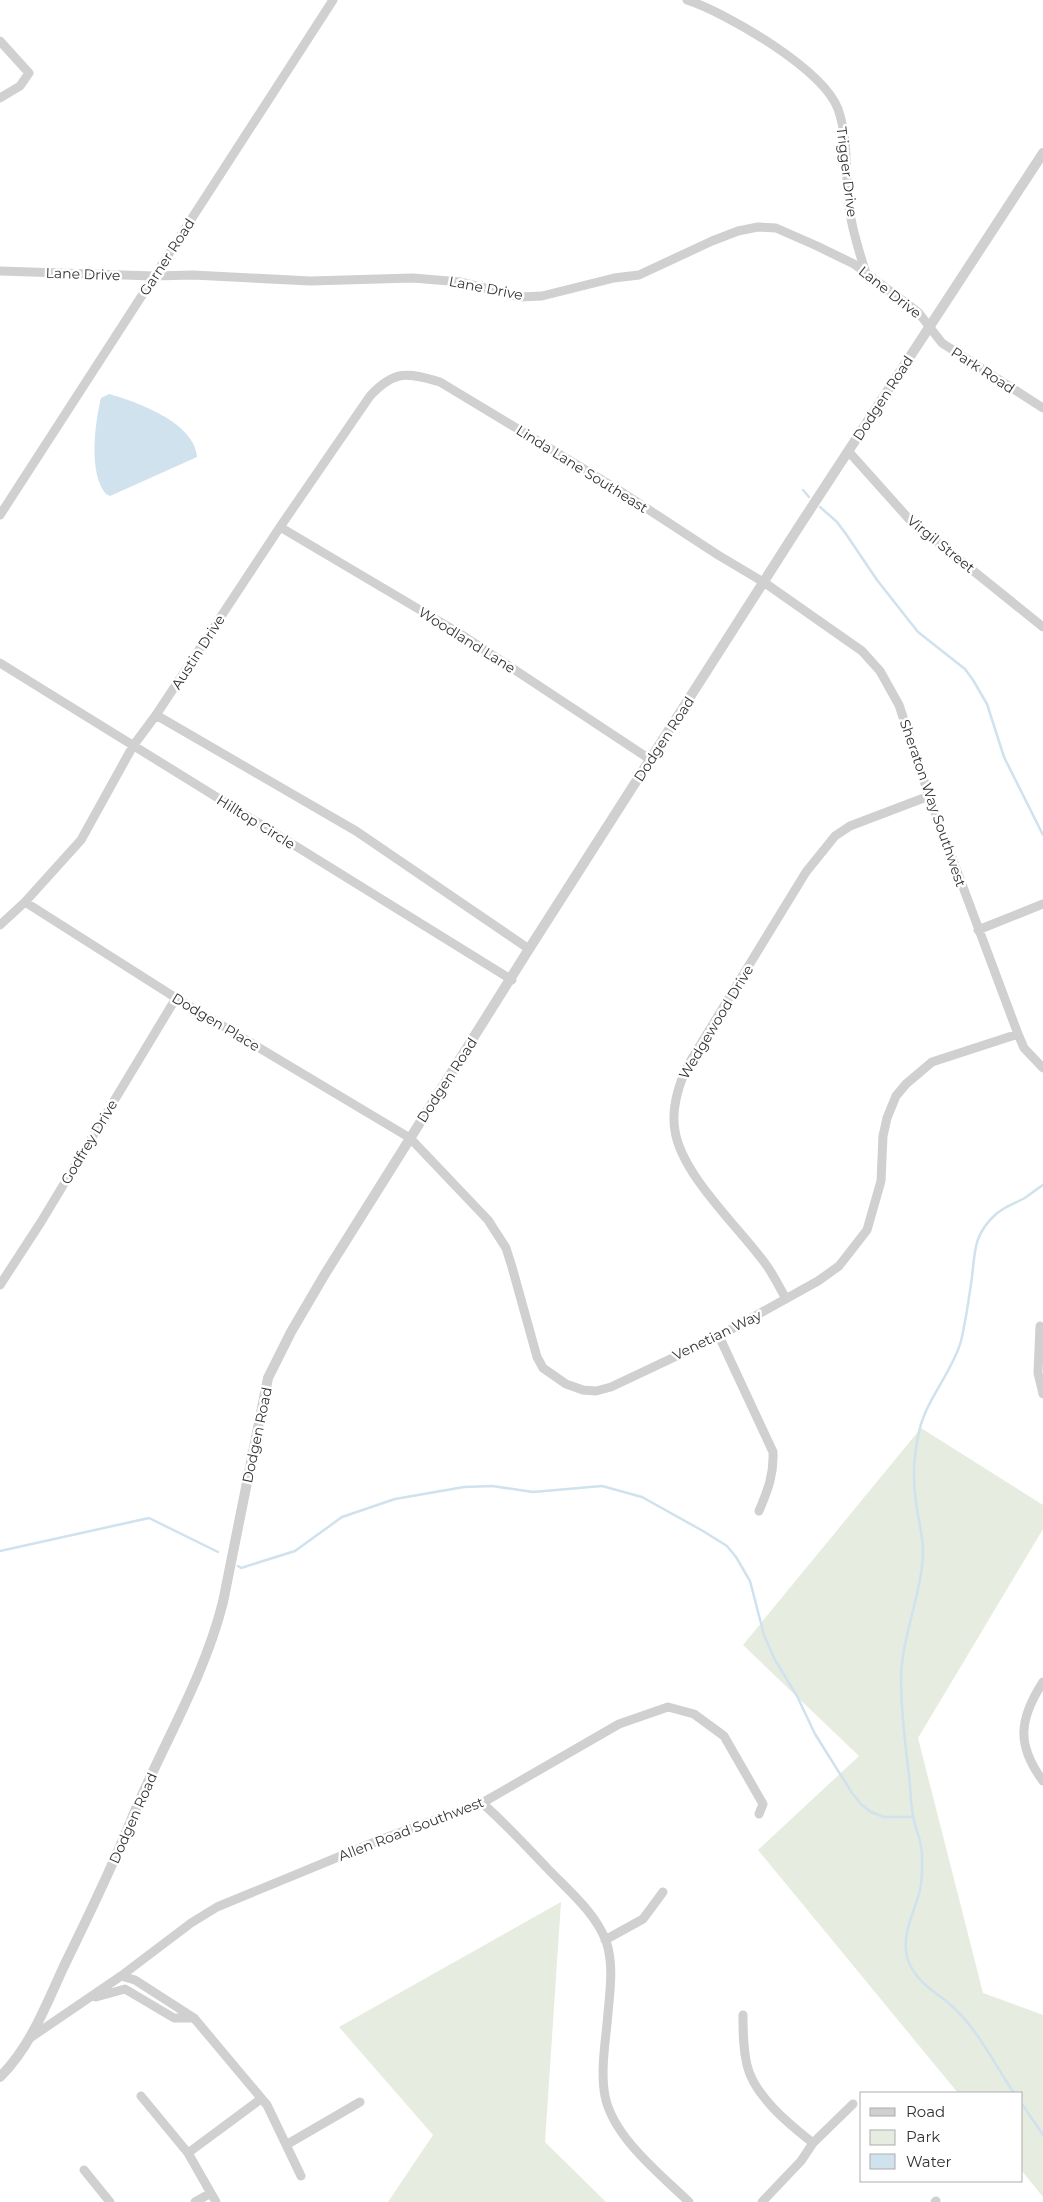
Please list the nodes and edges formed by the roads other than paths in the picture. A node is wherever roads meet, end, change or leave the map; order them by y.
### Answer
1 (332, 0) edge
2 (687, 0) edge
3 (0, 41) edge
4 (0, 98) edge
5 (1043, 153) edge
6 (0, 271) edge
7 (866, 273) junction
8 (154, 276) junction
9 (928, 327) junction
10 (394, 377) joint
11 (1043, 408) edge
12 (849, 452) junction
13 (0, 515) edge
14 (280, 526) junction
15 (765, 583) junction
16 (1043, 627) edge
17 (0, 663) edge
18 (156, 715) junction
19 (133, 746) junction
20 (651, 760) junction
21 (929, 796) junction
22 (25, 902) junction
23 (1043, 904) edge
24 (0, 924) edge
25 (978, 930) junction
26 (529, 949) junction
27 (512, 980) junction
28 (176, 998) junction
29 (1018, 1034) junction
30 (1043, 1068) edge
31 (410, 1138) junction
32 (0, 1285) edge
33 (786, 1299) junction
34 (1040, 1326) dead end
35 (720, 1336) junction
36 (1043, 1394) edge
37 (759, 1511) dead end
38 (1043, 1682) edge
39 (1043, 1781) edge
40 (482, 1803) junction
41 (759, 1814) dead end
42 (663, 1892) dead end
43 (605, 1940) junction
44 (122, 1976) junction
45 (125, 1989) junction
46 (161, 1996) junction
47 (85, 2000) junction
48 (154, 2006) junction
49 (743, 2015) dead end
50 (194, 2018) junction
51 (30, 2038) junction
52 (0, 2077) edge
53 (141, 2096) dead end
54 (261, 2098) junction
55 (360, 2102) dead end
56 (853, 2104) dead end
57 (813, 2143) junction
58 (286, 2145) junction
59 (188, 2153) junction
60 (84, 2170) dead end
61 (301, 2176) dead end
62 (211, 2193) junction
63 (110, 2202) edge
64 (195, 2202) edge
65 (216, 2202) edge
66 (689, 2202) edge
67 (762, 2202) edge

1 - 8 street, Garner Road
2 - 7 street, Trigger Drive
3 - 4 street
5 - 9 street, Dodgen Road
6 - 8 street, Lane Drive
7 - 8 street, Lane Drive
7 - 9 street, Lane Drive
8 - 13 street, Garner Road
9 - 11 street, Park Road
9 - 12 street, Dodgen Road
10 - 14 street, Austin Drive
10 - 15 street, Linda Lane Southeast
12 - 15 street, Dodgen Road
12 - 16 street, Virgil Street
14 - 18 street, Austin Drive
14 - 20 street, Woodland Lane
15 - 20 street, Dodgen Road
15 - 21 street, Sheraton Way Southwest
17 - 19 street, Hilltop Circle
18 - 19 street, Austin Drive
18 - 26 street
19 - 22 street, Austin Drive
19 - 27 street, Hilltop Circle
20 - 26 street, Dodgen Road
21 - 25 street, Sheraton Way Southwest
21 - 33 street, Wedgewood Drive
22 - 24 street, Austin Drive
22 - 28 street, Dodgen Place
23 - 25 street
25 - 29 street, Sheraton Way Southwest
26 - 27 street, Dodgen Road
27 - 31 street, Dodgen Road
28 - 31 street, Dodgen Place
28 - 32 street, Godfrey Drive
29 - 30 street, Sheraton Way Southwest
29 - 33 street, Venetian Way
31 - 35 street, Venetian Way
31 - 51 street, Dodgen Road
33 - 35 street, Venetian Way
34 - 36 street
35 - 37 street
38 - 39 street
40 - 41 street, Allen Road Southwest
40 - 43 street
40 - 44 street, Allen Road Southwest
42 - 43 street
43 - 66 street
44 - 45 street
44 - 46 street
44 - 47 street, Allen Road Southwest
45 - 47 street
45 - 48 street
46 - 48 street
46 - 50 street
47 - 51 street, Allen Road Southwest
48 - 50 street
49 - 57 street
50 - 54 street
51 - 52 street, Dodgen Road
53 - 59 street
54 - 58 street
54 - 59 street
55 - 58 street
56 - 57 street
57 - 67 street
58 - 61 street
59 - 62 street
60 - 63 street
62 - 64 street
62 - 65 street

